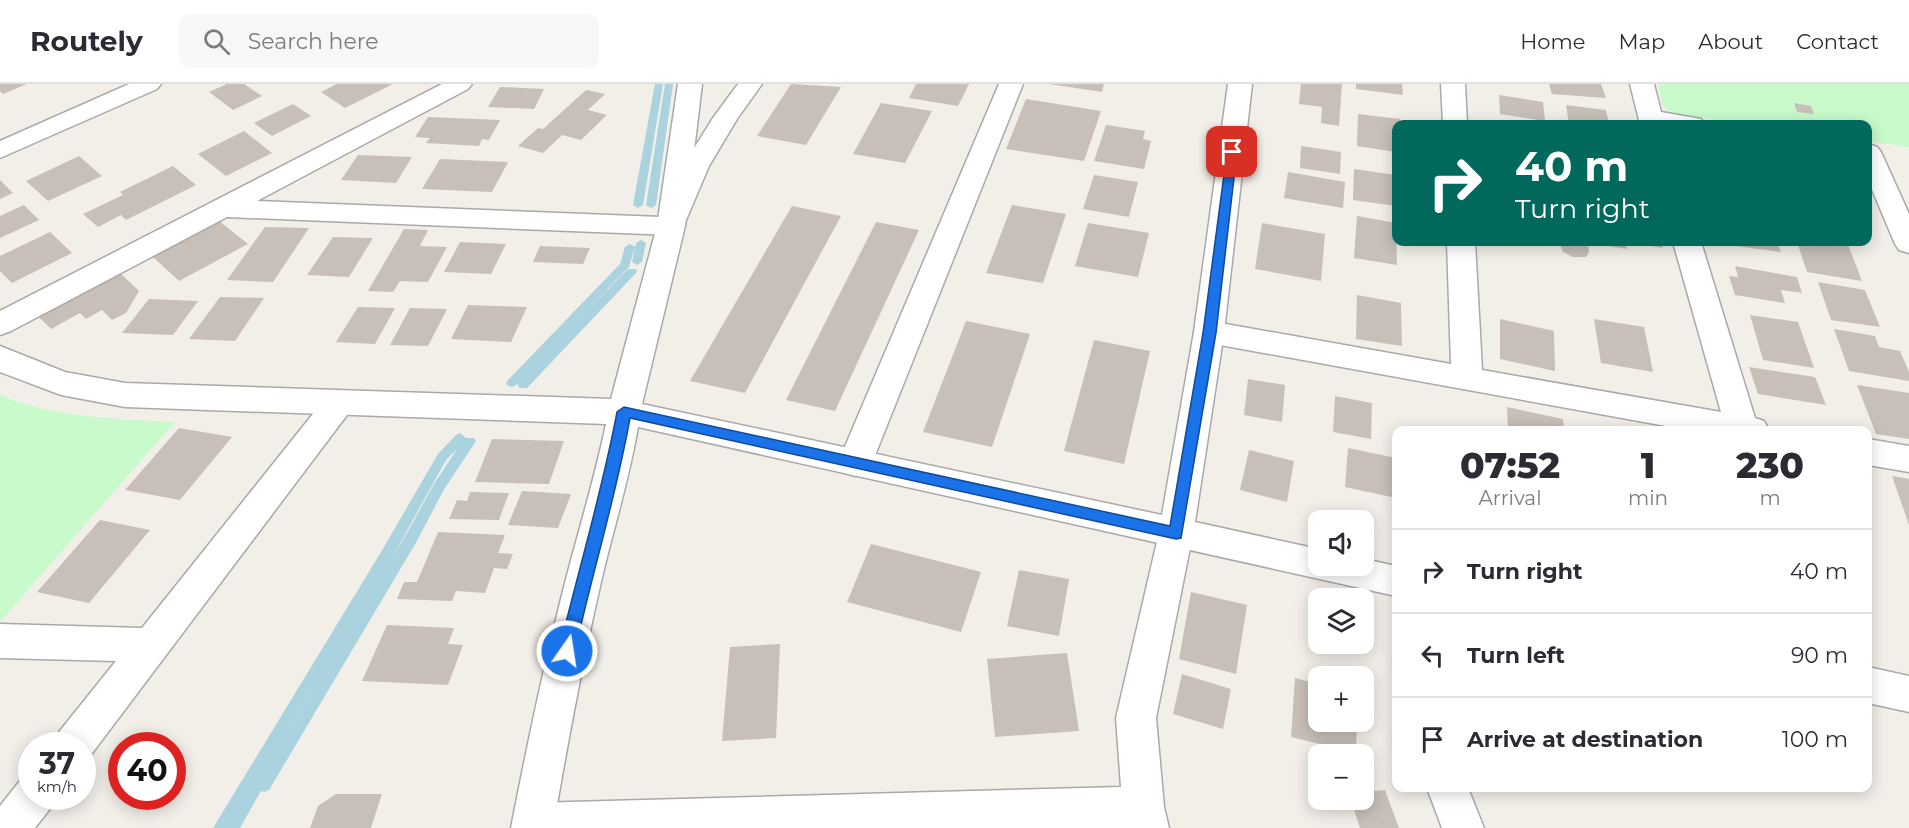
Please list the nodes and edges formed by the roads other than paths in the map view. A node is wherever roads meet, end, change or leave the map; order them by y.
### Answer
1 (149, 84) edge
2 (460, 84) edge
3 (690, 84) edge
4 (750, 84) edge
5 (1011, 84) edge
6 (1240, 84) edge
7 (1453, 84) edge
8 (1642, 84) edge
9 (1455, 120) edge
10 (1652, 120) edge
11 (0, 150) edge
12 (1872, 161) edge
13 (224, 208) junction
14 (671, 226) junction
15 (1909, 244) edge
16 (1461, 246) edge
17 (1688, 246) edge
18 (0, 324) edge
19 (1209, 333) junction
20 (0, 357) edge
21 (1467, 379) junction
22 (339, 403) junction
23 (624, 412) junction
24 (1730, 426) edge
25 (1746, 426) edge
26 (1872, 453) edge
27 (1909, 459) edge
28 (855, 463) junction
29 (1176, 533) junction
30 (1308, 562) edge
31 (1372, 576) edge
32 (1392, 580) edge
33 (0, 641) edge
34 (151, 645) junction
35 (1872, 686) edge
36 (1909, 694) edge
37 (84, 732) edge
38 (1450, 792) edge
39 (23, 810) edge
40 (1145, 817) edge
41 (532, 826) edge
42 (9, 828) edge
43 (1463, 828) edge

1 - 11 street
2 - 13 street
3 - 14 street
4 - 14 street
5 - 28 street
6 - 19 street
7 - 9 street
8 - 10 street
12 - 15 street
13 - 14 street
13 - 18 street
14 - 23 street
16 - 21 street
17 - 25 street
19 - 21 street
19 - 29 street
20 - 22 street
21 - 24 street
22 - 23 street
22 - 34 street
23 - 28 street
23 - 41 street
26 - 27 street
28 - 29 street
29 - 30 street
29 - 40 street
31 - 32 street
33 - 34 street
34 - 37 street
35 - 36 street
38 - 43 street
39 - 42 street
40 - 41 street

